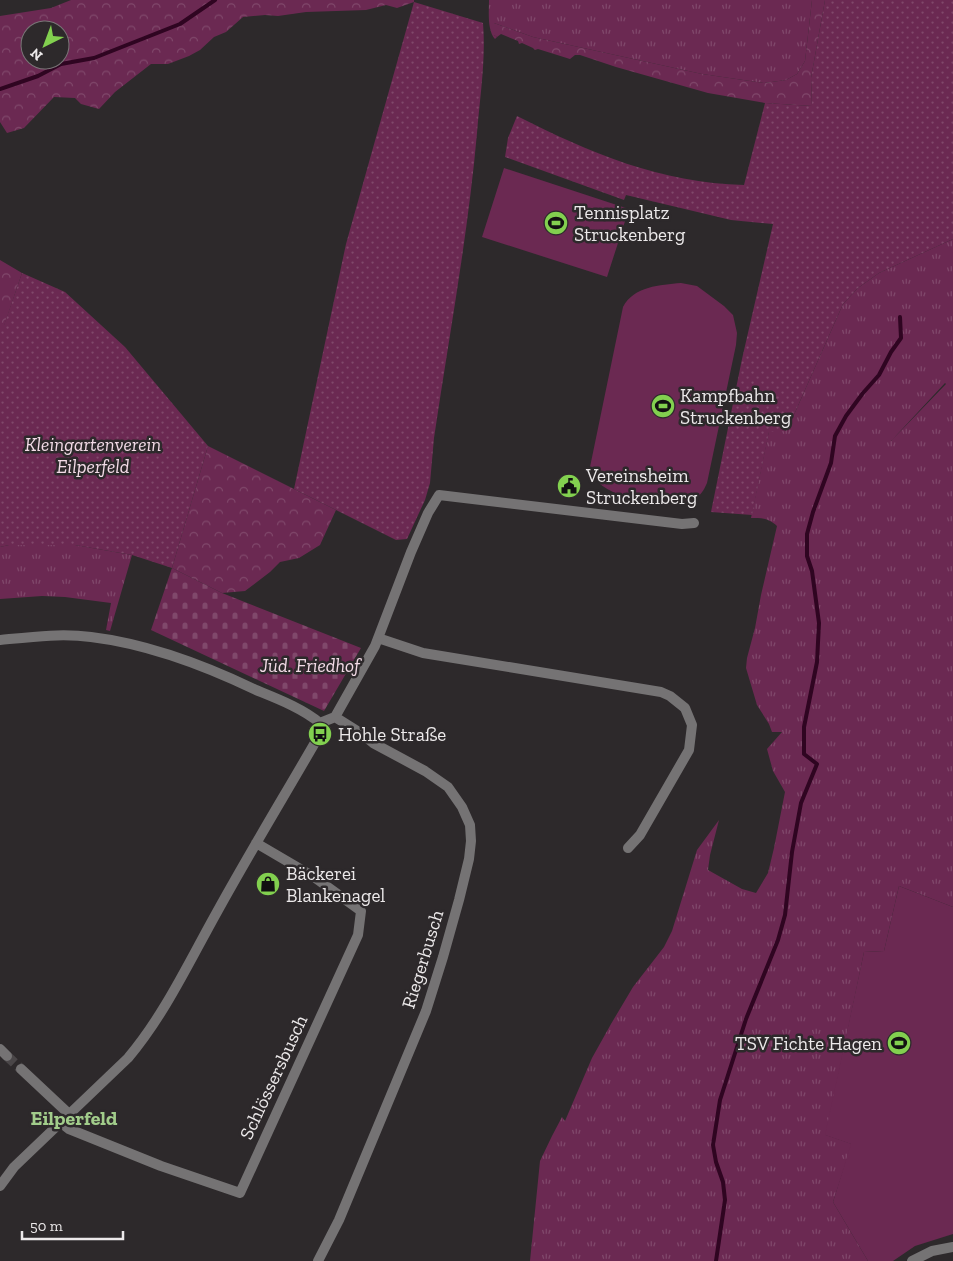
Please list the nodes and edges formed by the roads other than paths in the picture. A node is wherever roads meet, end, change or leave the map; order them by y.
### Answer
1 (694, 523) dead end
2 (378, 638) junction
3 (0, 640) edge
4 (335, 717) junction
5 (320, 723) junction
6 (256, 843) junction
7 (628, 848) dead end
8 (21, 1069) tunnel mouth
9 (69, 1114) junction
10 (60, 1122) junction
11 (0, 1186) edge
12 (953, 1247) edge
13 (318, 1261) edge
14 (912, 1261) edge

1 - 2 street
2 - 4 street
2 - 7 street
3 - 5 street
4 - 5 street
4 - 13 street, Riegerbusch
5 - 6 street
6 - 9 street
6 - 10 street, Schlössersbusch
8 - 9 street
9 - 10 street
10 - 11 street
12 - 14 street

